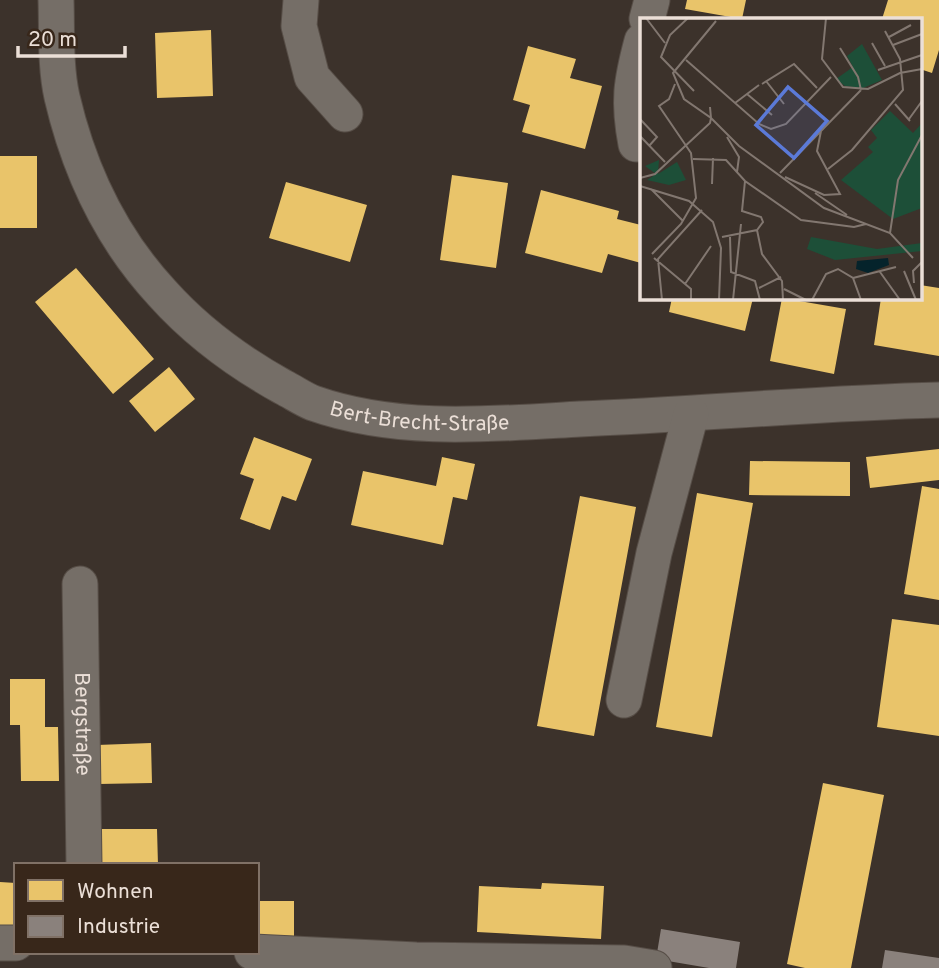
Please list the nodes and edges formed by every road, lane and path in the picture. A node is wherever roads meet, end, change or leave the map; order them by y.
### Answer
1 (56, 0) edge
2 (301, 0) edge
3 (652, 0) edge
4 (647, 18) edge
5 (640, 49) edge
6 (345, 114) dead end
7 (636, 144) dead end
8 (939, 400) edge
9 (691, 414) junction
10 (80, 584) dead end
11 (624, 699) dead end
12 (84, 863) edge
13 (259, 952) edge
14 (654, 968) edge

1 - 9 street, Bert-Brecht-Straße
2 - 6 street
3 - 4 street
5 - 7 street
8 - 9 street, Bert-Brecht-Straße
9 - 11 street
10 - 12 street, Bergstraße
13 - 14 street

